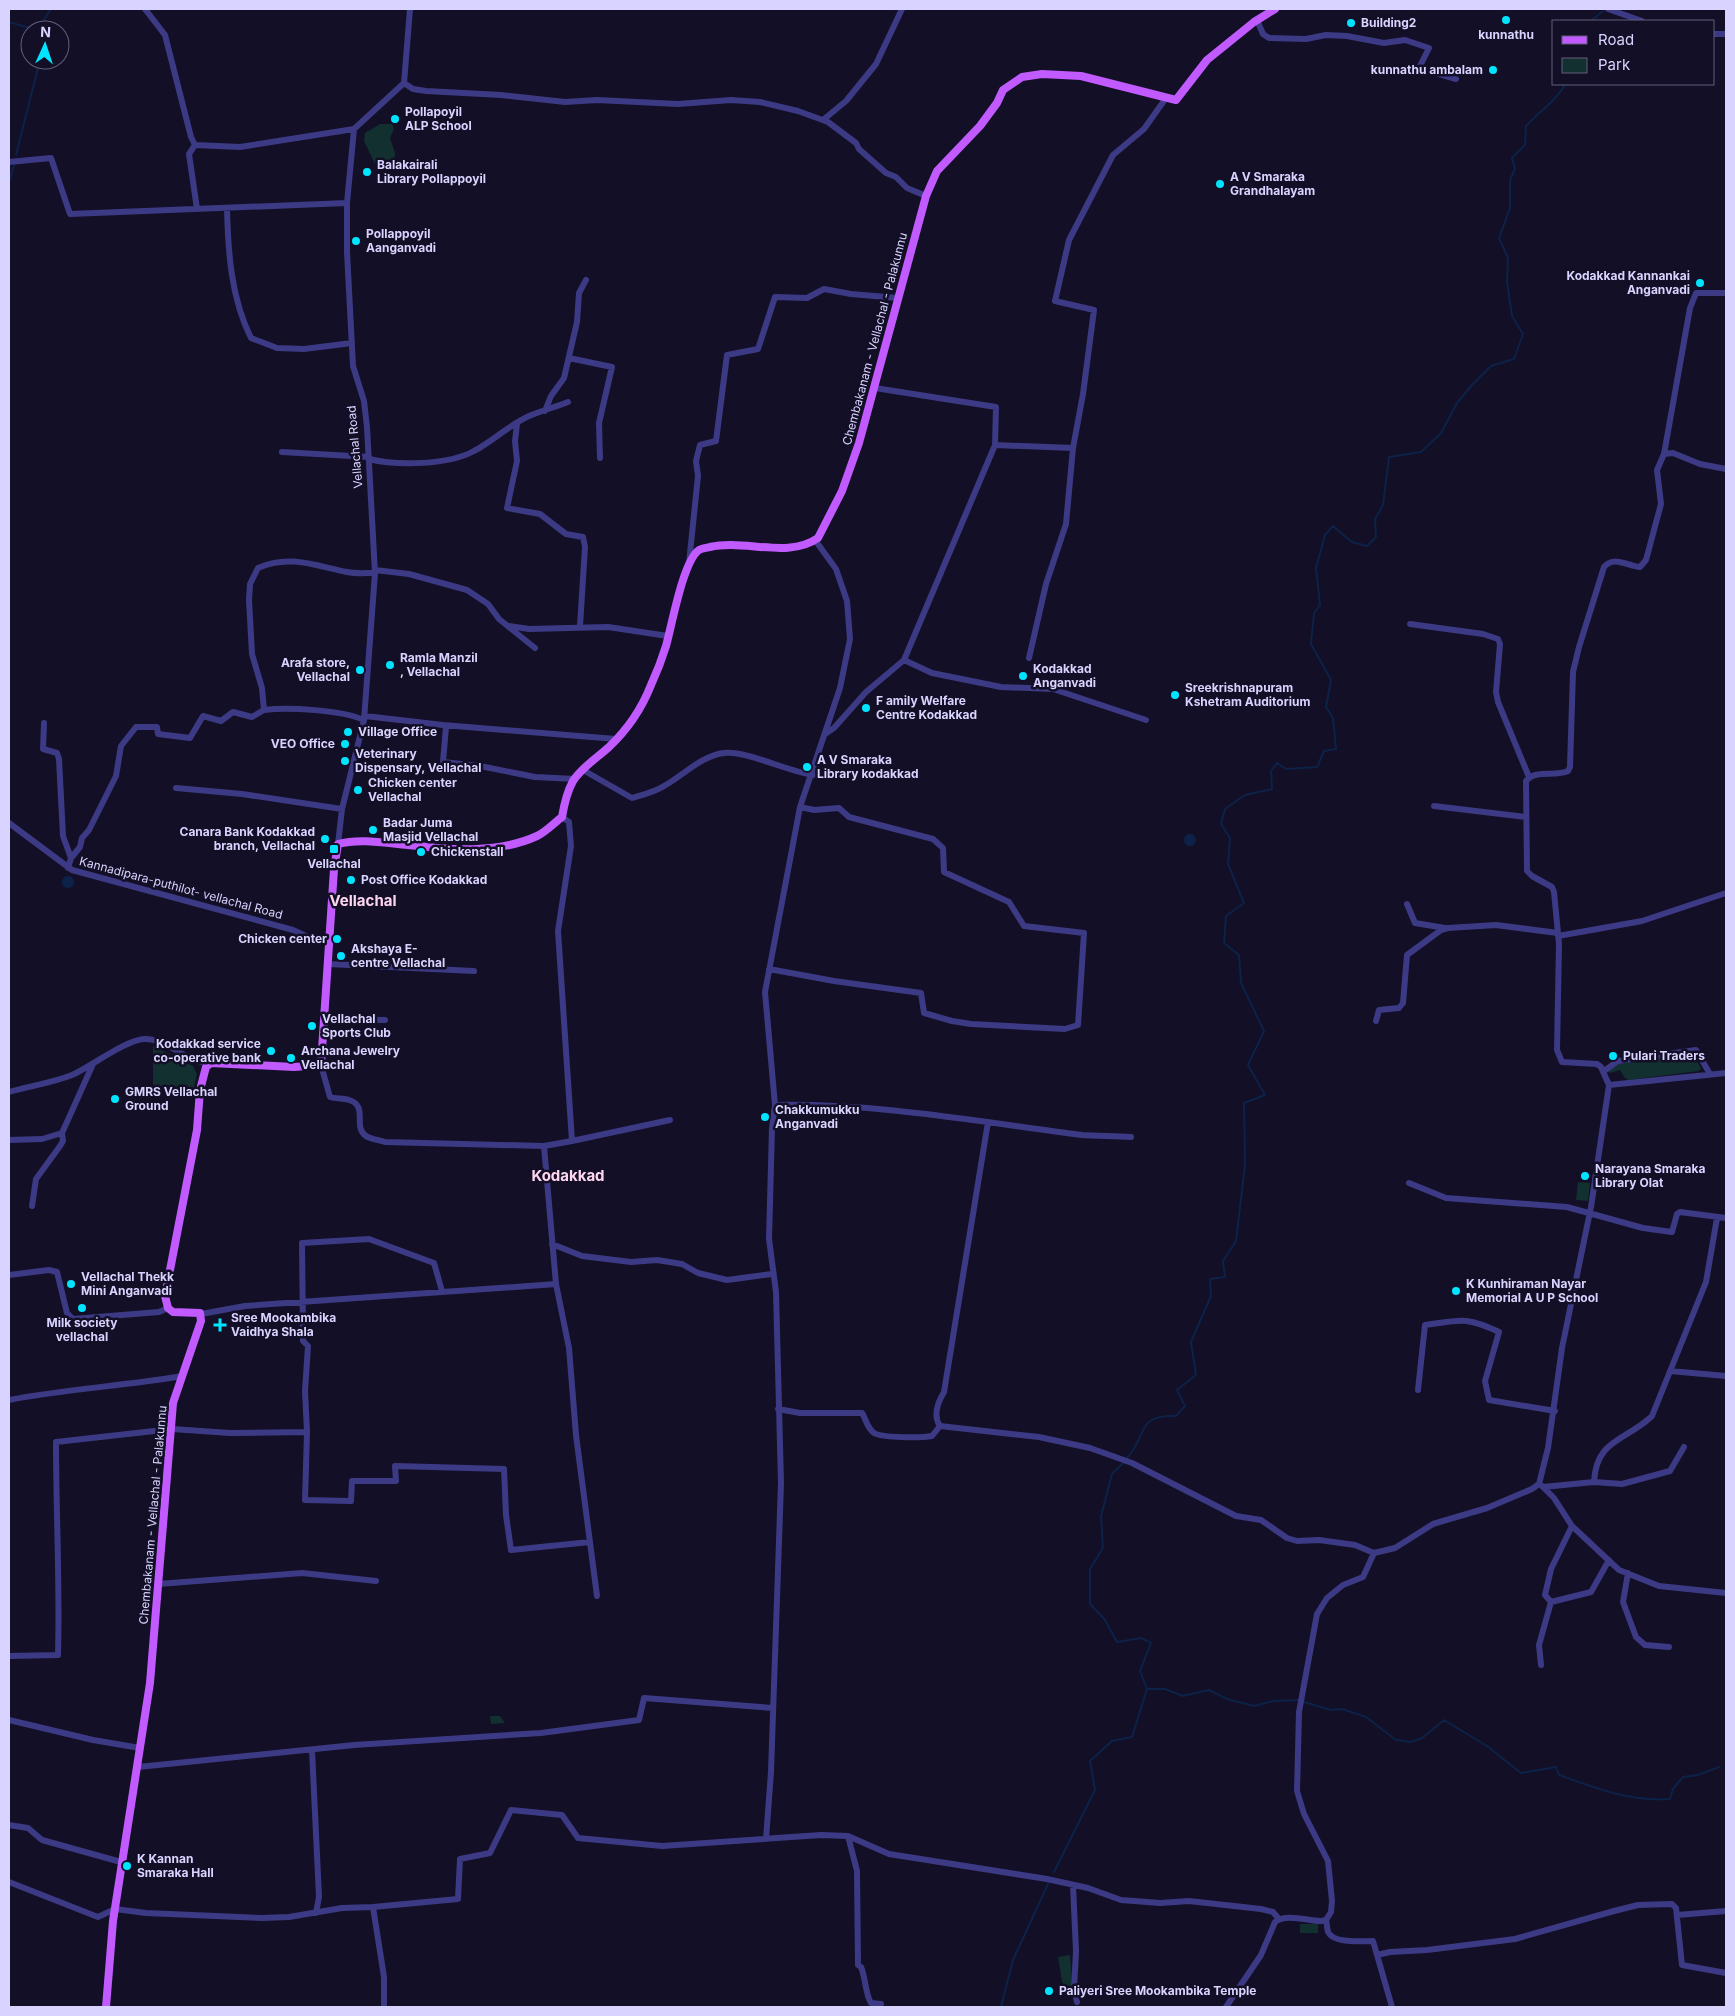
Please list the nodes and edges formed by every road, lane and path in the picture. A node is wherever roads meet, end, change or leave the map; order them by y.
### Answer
1 (145, 9) edge
2 (410, 9) edge
3 (902, 9) edge
4 (1275, 9) edge
5 (1608, 9) edge
6 (1257, 20) junction
7 (1639, 20) edge
8 (1456, 79) dead end
9 (404, 82) junction
10 (1166, 98) junction
11 (823, 120) junction
12 (354, 130) junction
13 (195, 145) junction
14 (9, 162) edge
15 (926, 196) junction
16 (347, 203) junction
17 (227, 208) junction
18 (197, 210) junction
19 (586, 280) dead end
20 (1726, 293) edge
21 (898, 298) junction
22 (352, 343) junction
23 (569, 358) junction
24 (876, 388) junction
25 (568, 402) dead end
26 (545, 411) junction
27 (517, 424) junction
28 (995, 445) junction
29 (1073, 448) junction
30 (282, 452) dead end
31 (1664, 454) junction
32 (369, 458) junction
33 (600, 458) dead end
34 (1726, 469) edge
35 (815, 540) junction
36 (689, 564) junction
37 (375, 571) junction
38 (1410, 624) dead end
39 (509, 626) junction
40 (580, 626) junction
41 (668, 636) junction
42 (535, 648) dead end
43 (1029, 658) dead end
44 (904, 660) junction
45 (264, 710) junction
46 (364, 718) junction
47 (1146, 720) dead end
48 (44, 723) dead end
49 (443, 724) junction
50 (825, 734) junction
51 (616, 739) junction
52 (583, 770) junction
53 (813, 775) junction
54 (1529, 777) junction
55 (575, 779) junction
56 (176, 788) dead end
57 (1434, 806) dead end
58 (800, 807) junction
59 (342, 810) junction
60 (562, 817) junction
61 (1526, 817) junction
62 (9, 823) edge
63 (338, 844) junction
64 (71, 858) junction
65 (68, 868) junction
66 (1726, 893) edge
67 (1407, 904) dead end
68 (1448, 928) junction
69 (1558, 934) junction
70 (331, 939) junction
71 (328, 964) junction
72 (769, 969) junction
73 (474, 971) dead end
74 (326, 1018) junction
75 (385, 1020) dead end
76 (1376, 1021) dead end
77 (211, 1063) junction
78 (93, 1064) junction
79 (321, 1065) junction
80 (1604, 1071) junction
81 (1726, 1073) edge
82 (1710, 1074) junction
83 (1609, 1085) junction
84 (9, 1092) edge
85 (776, 1105) junction
86 (670, 1120) dead end
87 (988, 1122) junction
88 (62, 1133) junction
89 (1131, 1137) dead end
90 (9, 1140) edge
91 (572, 1141) junction
92 (544, 1146) junction
93 (1409, 1183) dead end
94 (32, 1206) dead end
95 (1590, 1214) junction
96 (1716, 1218) junction
97 (1726, 1218) edge
98 (552, 1244) junction
99 (9, 1274) edge
100 (772, 1274) junction
101 (556, 1284) junction
102 (442, 1291) junction
103 (301, 1302) junction
104 (168, 1308) junction
105 (201, 1314) junction
106 (1670, 1371) junction
107 (182, 1376) junction
108 (1726, 1376) edge
109 (1418, 1390) dead end
110 (9, 1400) edge
111 (778, 1409) junction
112 (1554, 1411) junction
113 (940, 1426) junction
114 (172, 1430) junction
115 (306, 1432) junction
116 (1684, 1447) dead end
117 (1594, 1482) junction
118 (1541, 1485) junction
119 (1572, 1526) junction
120 (590, 1542) junction
121 (1374, 1553) junction
122 (1609, 1560) junction
123 (1628, 1573) junction
124 (376, 1581) dead end
125 (158, 1584) junction
126 (1726, 1593) edge
127 (598, 1596) dead end
128 (1550, 1602) junction
129 (1669, 1647) dead end
130 (9, 1656) edge
131 (1541, 1665) dead end
132 (773, 1708) junction
133 (9, 1720) edge
134 (140, 1748) junction
135 (312, 1750) junction
136 (138, 1767) junction
137 (9, 1825) edge
138 (848, 1836) junction
139 (766, 1839) junction
140 (121, 1862) junction
141 (9, 1882) edge
142 (1073, 1885) junction
143 (373, 1907) junction
144 (115, 1909) junction
145 (1726, 1911) edge
146 (316, 1913) junction
147 (1677, 1914) junction
148 (1279, 1919) junction
149 (1326, 1920) junction
150 (1377, 1955) junction
151 (1726, 1973) edge
152 (1077, 2002) dead end
153 (881, 2004) dead end
154 (106, 2007) edge
155 (384, 2007) edge
156 (1226, 2007) edge
157 (1392, 2007) edge

1 - 13 street
2 - 9 street
3 - 11 street
4 - 6 main road
5 - 7 street
6 - 8 street
6 - 10 main road
9 - 11 street
9 - 12 street
10 - 15 main road, Chembakanam - Vellachal - Palakunnu
10 - 29 street
11 - 15 street
12 - 13 street
12 - 16 street, Vellachal Road
13 - 18 street
14 - 18 street
15 - 21 main road, Chembakanam - Vellachal - Palakunnu
16 - 17 street
16 - 22 street, Vellachal Road
17 - 18 street
17 - 22 street
19 - 23 street
20 - 31 street
21 - 24 main road, Chembakanam - Vellachal - Palakunnu
21 - 36 street
22 - 32 street, Vellachal Road
23 - 26 street
23 - 33 street
24 - 28 street
24 - 35 main road, Chembakanam - Vellachal - Palakunnu
25 - 26 street
26 - 27 street
27 - 32 street
27 - 40 street
28 - 29 street
28 - 44 street
29 - 43 street
30 - 32 street
31 - 34 street
31 - 54 street
32 - 37 street, Vellachal Road
35 - 36 main road
35 - 50 street
36 - 41 main road
37 - 39 street
37 - 45 street
37 - 46 street, Vellachal Road
38 - 54 street
39 - 40 street
39 - 42 street
40 - 41 street
41 - 51 main road
44 - 47 street
44 - 50 street
45 - 46 street
45 - 64 street
46 - 49 street
46 - 59 street, Vellachal Road
48 - 64 street
49 - 51 street
49 - 55 street
50 - 53 street
51 - 52 main road
52 - 53 street
52 - 55 main road
53 - 58 street
54 - 61 street
55 - 60 main road
56 - 59 street
57 - 61 street
58 - 72 street
58 - 72 street
59 - 63 street, Vellachal Road
60 - 63 main road
60 - 91 street
61 - 69 street
62 - 65 street, Kannadipara-puthilot- vellachal Road
63 - 70 main road
64 - 65 street
65 - 70 street, Kannadipara-puthilot- vellachal Road
66 - 69 street
67 - 68 street
68 - 69 street
68 - 76 street
69 - 80 street
70 - 71 main road
71 - 73 street
71 - 74 main road
72 - 85 street
74 - 75 street
74 - 79 main road
77 - 78 street
77 - 79 main road
77 - 104 main road
78 - 84 street
78 - 88 street
79 - 92 street
80 - 82 street
80 - 83 street
81 - 82 street
82 - 83 street
83 - 95 street
85 - 87 street
85 - 100 street
86 - 91 street
87 - 89 street
87 - 113 street
88 - 90 street
88 - 94 street
91 - 92 street
92 - 98 street
93 - 95 street
95 - 96 street
95 - 112 street
96 - 97 street
96 - 106 street
98 - 100 street
98 - 101 street
99 - 104 street
100 - 111 street
101 - 102 street
101 - 120 street
102 - 103 street
102 - 103 street
103 - 105 street
103 - 115 street
104 - 105 main road
105 - 107 main road, Chembakanam - Vellachal - Palakunnu
106 - 108 street
106 - 117 street
107 - 110 street
107 - 114 main road, Chembakanam - Vellachal - Palakunnu
109 - 112 street
111 - 113 street
111 - 132 street
112 - 118 street
113 - 121 street
114 - 115 street
114 - 125 main road, Chembakanam - Vellachal - Palakunnu
114 - 130 street
115 - 120 street
116 - 117 street
117 - 118 street
118 - 119 street
118 - 121 street
119 - 122 street
119 - 128 street
120 - 127 street
121 - 149 street
122 - 123 street
122 - 128 street
123 - 126 street
123 - 129 street
124 - 125 street
125 - 134 main road, Chembakanam - Vellachal - Palakunnu
128 - 131 street
132 - 135 street
132 - 139 street
133 - 134 street
134 - 136 main road, Chembakanam - Vellachal - Palakunnu
135 - 136 street
135 - 146 street
136 - 140 main road, Chembakanam - Vellachal - Palakunnu
137 - 140 street
138 - 139 street
138 - 142 street
138 - 153 street
139 - 143 street
140 - 144 main road, Chembakanam - Vellachal - Palakunnu
141 - 144 street
142 - 148 street
142 - 152 street
143 - 146 street
143 - 155 street
144 - 146 street
144 - 154 main road, Chembakanam - Vellachal - Palakunnu
145 - 147 street
147 - 150 street
147 - 151 street
148 - 149 street
148 - 156 street
149 - 150 street
150 - 157 street

